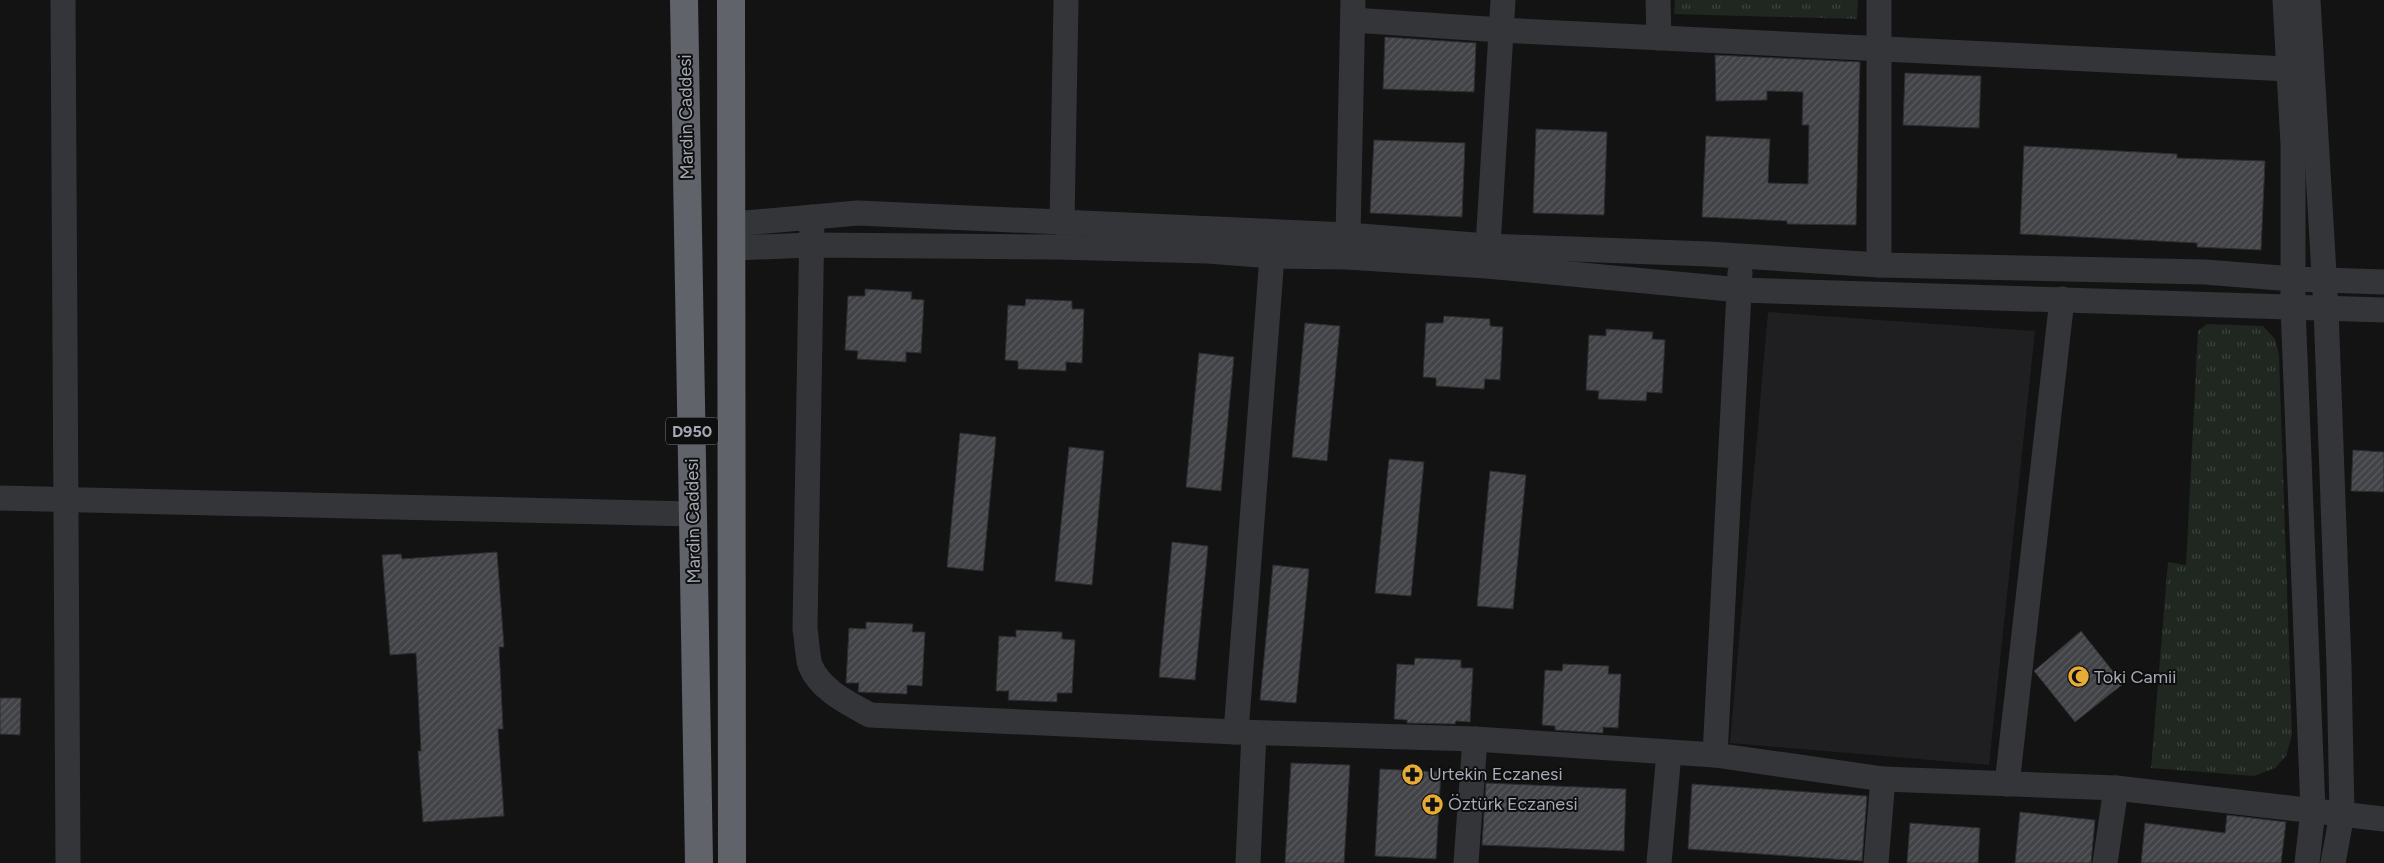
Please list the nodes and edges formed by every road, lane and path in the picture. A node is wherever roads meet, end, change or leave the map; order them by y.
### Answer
1 (63, 0) edge
2 (684, 0) edge
3 (731, 0) edge
4 (1066, 0) edge
5 (1503, 0) edge
6 (1658, 0) edge
7 (1879, 0) edge
8 (2285, 0) edge
9 (2308, 0) edge
10 (1353, 10) edge
11 (1501, 30) junction
12 (1659, 38) junction
13 (1879, 48) junction
14 (2289, 69) junction
15 (812, 216) junction
16 (1062, 223) junction
17 (1348, 235) junction
18 (733, 236) junction
19 (811, 245) junction
20 (1272, 256) junction
21 (1487, 256) junction
22 (1740, 256) junction
23 (1880, 265) junction
24 (2293, 279) junction
25 (2324, 279) junction
26 (2384, 282) edge
27 (1740, 290) junction
28 (2062, 299) junction
29 (2293, 307) junction
30 (2326, 308) junction
31 (2384, 310) edge
32 (0, 498) edge
33 (66, 499) junction
34 (693, 514) junction
35 (1245, 732) junction
36 (1475, 739) junction
37 (1670, 753) junction
38 (1715, 755) junction
39 (1883, 779) junction
40 (2007, 784) junction
41 (2116, 788) junction
42 (2313, 811) junction
43 (2342, 814) junction
44 (2384, 819) edge
45 (68, 863) edge
46 (699, 863) edge
47 (732, 863) edge
48 (1248, 863) edge
49 (1466, 863) edge
50 (1659, 863) edge
51 (1876, 863) edge
52 (2105, 863) edge
53 (2308, 863) edge
54 (2333, 863) edge

1 - 33 street
2 - 34 highway, Mardin Caddesi / D950
3 - 18 highway, D950
4 - 16 street
5 - 11 street
6 - 12 street
7 - 13 street
8 - 14 street
9 - 25 street
10 - 11 street
10 - 17 street
11 - 12 street
11 - 21 street
12 - 13 street
13 - 14 street
13 - 23 street
14 - 24 street
15 - 16 street
15 - 18 street
15 - 19 street
16 - 17 street
17 - 21 street
18 - 19 street
18 - 47 highway, D950
19 - 20 street
19 - 35 street
20 - 21 street
20 - 35 street
21 - 22 street
21 - 27 street
22 - 23 street
22 - 27 street
23 - 24 street
24 - 25 street
24 - 29 street
25 - 26 street
25 - 30 street
27 - 28 street
27 - 38 street
28 - 29 street
28 - 40 street
29 - 30 street
29 - 42 street
30 - 31 street
30 - 43 street
32 - 33 street
33 - 34 street
33 - 45 street
34 - 46 highway, Mardin Caddesi / D950
35 - 36 street
35 - 48 street
36 - 37 street
36 - 49 street
37 - 38 street
37 - 50 street
38 - 39 street
39 - 40 street
39 - 51 street
40 - 41 street
41 - 42 street
41 - 52 street
42 - 43 street
42 - 53 street
43 - 44 street
43 - 54 street

